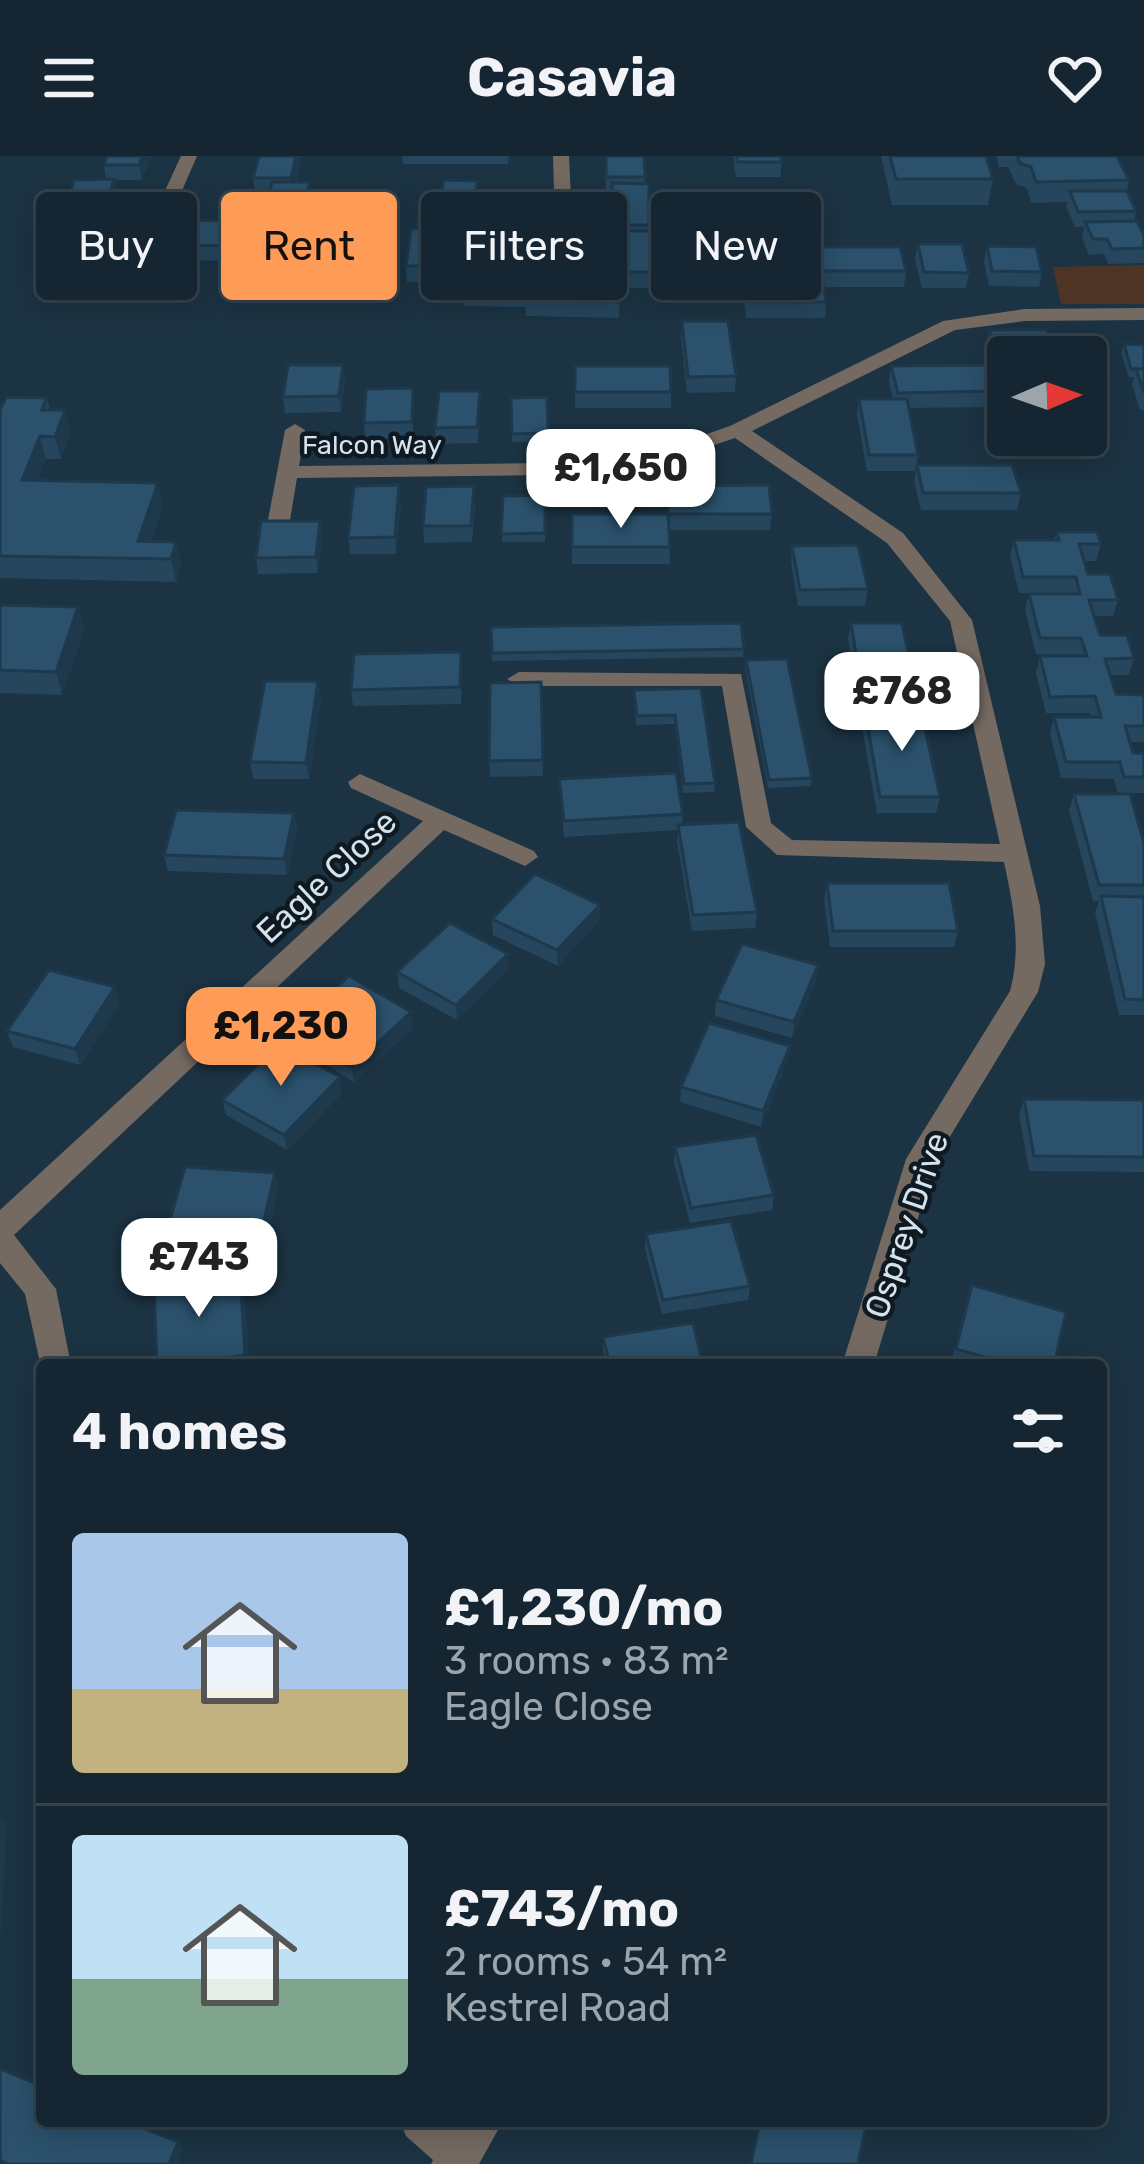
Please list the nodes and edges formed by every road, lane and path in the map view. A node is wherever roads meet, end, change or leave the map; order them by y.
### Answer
1 (189, 156) edge
2 (561, 156) edge
3 (173, 192) edge
4 (562, 192) edge
5 (1144, 314) edge
6 (295, 430) dead end
7 (737, 430) junction
8 (289, 472) junction
9 (278, 520) edge
10 (519, 679) edge
11 (360, 782) dead end
12 (438, 821) junction
13 (1016, 854) junction
14 (525, 857) dead end
15 (0, 1229) edge
16 (0, 1241) edge
17 (54, 1359) edge
18 (860, 1359) edge
19 (431, 2127) edge
20 (464, 2146) edge

1 - 3 street
2 - 4 street
5 - 7 street, Falcon Way
6 - 8 street, Falcon Way
7 - 8 street, Falcon Way
7 - 13 street, Osprey Drive
8 - 9 street, Falcon Way
10 - 13 street
11 - 12 street, Eagle Close
12 - 14 street, Eagle Close
12 - 15 street, Eagle Close
13 - 18 street, Osprey Drive
16 - 17 street
19 - 20 street

